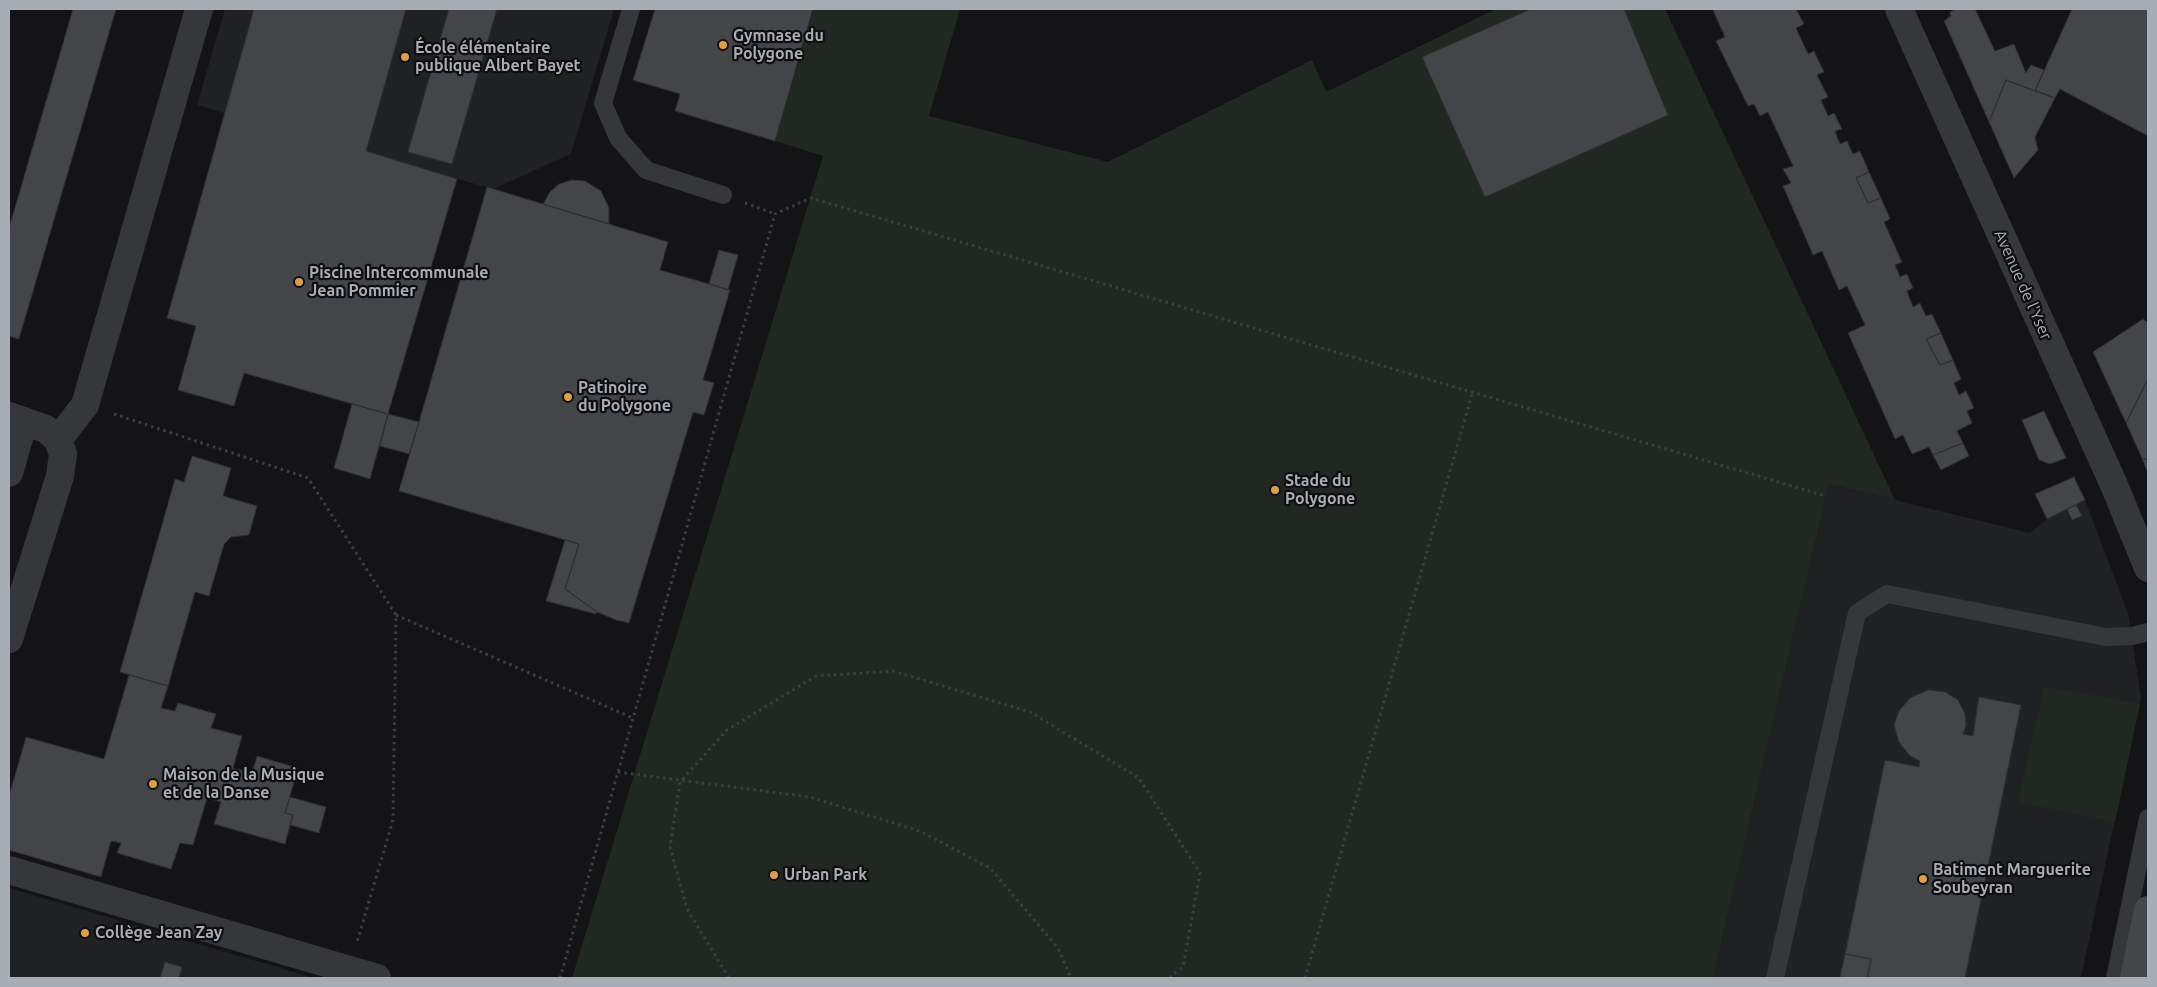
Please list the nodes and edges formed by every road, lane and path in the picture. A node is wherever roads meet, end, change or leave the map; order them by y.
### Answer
1 (200, 9) edge
2 (631, 9) edge
3 (1899, 9) edge
4 (723, 196) dead end
5 (1473, 391) junction
6 (85, 404) junction
7 (16, 419) edge
8 (58, 440) junction
9 (9, 473) edge
10 (1826, 496) dead end
11 (2147, 565) edge
12 (396, 615) junction
13 (2148, 632) edge
14 (9, 639) edge
15 (633, 718) junction
16 (618, 772) junction
17 (680, 782) junction
18 (2148, 818) edge
19 (9, 870) edge
20 (2148, 910) edge
21 (349, 970) junction
22 (377, 978) edge
23 (560, 978) edge
24 (729, 978) edge
25 (1071, 978) edge
26 (1169, 978) edge
27 (1306, 978) edge
28 (1775, 978) edge
29 (2115, 978) edge
30 (2134, 978) edge

1 - 6 street
2 - 4 lane
3 - 11 street, Avenue de l'Yser
5 - 10 path
5 - 15 path
5 - 27 path
6 - 8 street
6 - 12 path
7 - 8 street
7 - 9 street
8 - 14 street
12 - 15 path
12 - 21 path
13 - 28 lane
15 - 16 path
16 - 17 path
16 - 23 path
17 - 24 path
17 - 25 path
17 - 26 path
18 - 29 lane
19 - 21 street
20 - 30 main road
21 - 22 street

